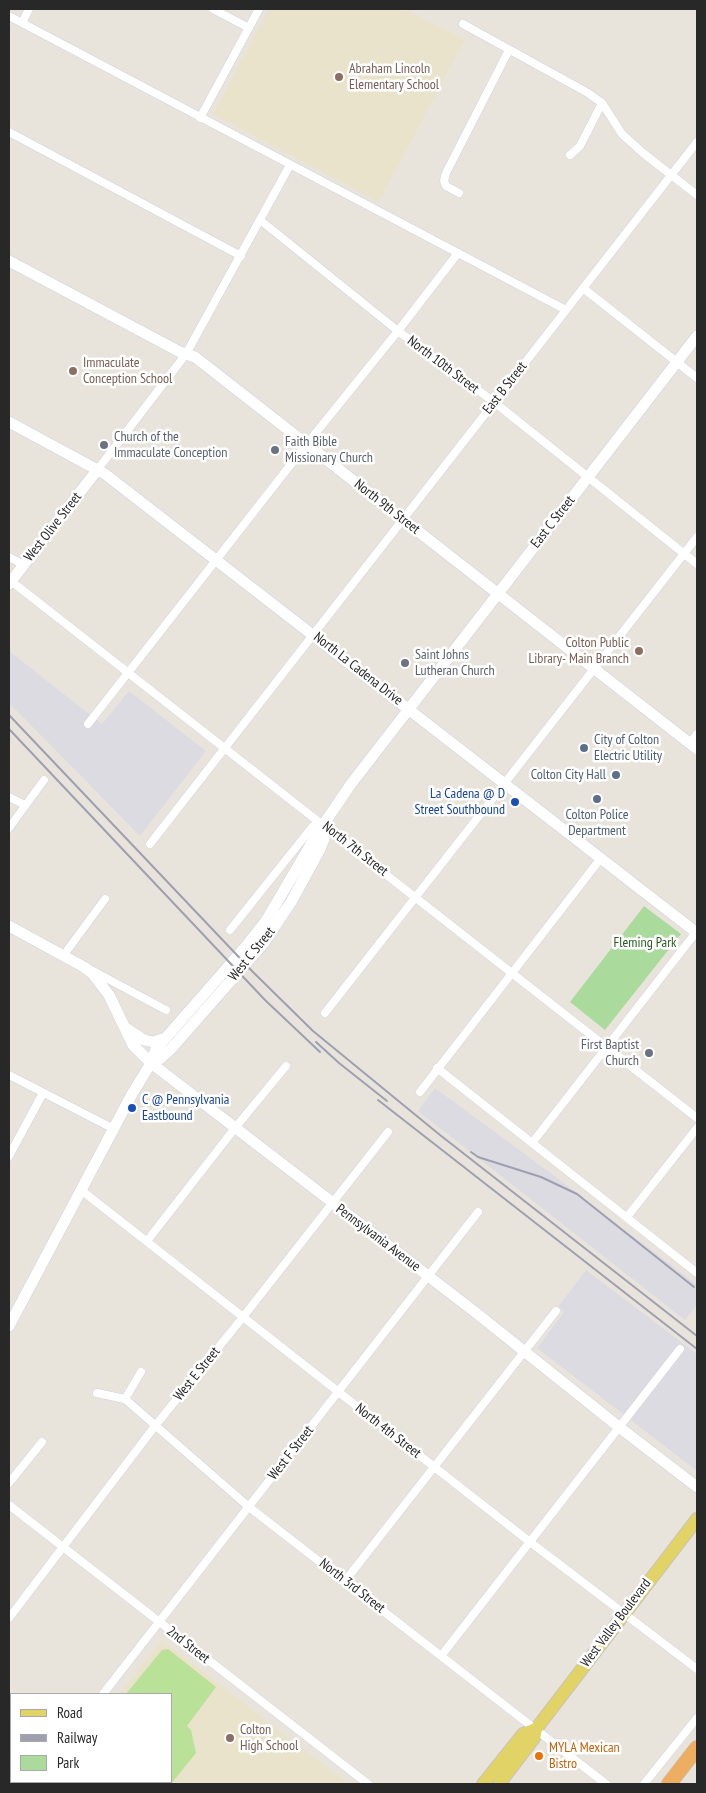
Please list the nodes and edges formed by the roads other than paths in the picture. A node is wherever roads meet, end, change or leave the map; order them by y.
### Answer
1 (29, 9) edge
2 (213, 9) edge
3 (259, 9) edge
4 (9, 16) edge
5 (22, 23) junction
6 (463, 24) dead end
7 (249, 28) junction
8 (509, 50) junction
9 (602, 103) junction
10 (200, 118) junction
11 (9, 132) edge
12 (697, 142) edge
13 (570, 155) dead end
14 (290, 165) junction
15 (671, 174) junction
16 (459, 193) dead end
17 (697, 195) edge
18 (260, 220) junction
19 (458, 253) junction
20 (241, 256) junction
21 (9, 261) edge
22 (584, 288) junction
23 (566, 310) junction
24 (398, 331) junction
25 (697, 336) edge
26 (186, 354) junction
27 (677, 362) junction
28 (697, 378) edge
29 (494, 402) junction
30 (9, 422) edge
31 (306, 444) junction
32 (98, 469) junction
33 (588, 478) junction
34 (402, 520) junction
35 (697, 537) edge
36 (684, 554) junction
37 (9, 556) edge
38 (218, 560) junction
39 (697, 564) edge
40 (24, 565) junction
41 (10, 583) edge
42 (498, 594) junction
43 (314, 634) junction
44 (594, 668) junction
45 (129, 673) junction
46 (409, 709) junction
47 (88, 724) dead end
48 (695, 742) edge
49 (225, 748) junction
50 (44, 780) dead end
51 (505, 783) junction
52 (9, 797) edge
53 (26, 806) junction
54 (324, 825) junction
55 (9, 828) edge
56 (150, 844) dead end
57 (601, 858) junction
58 (416, 897) junction
59 (105, 900) dead end
60 (9, 926) edge
61 (230, 930) dead end
62 (697, 932) edge
63 (63, 956) junction
64 (84, 967) junction
65 (512, 973) junction
66 (166, 1010) dead end
67 (325, 1013) dead end
68 (124, 1028) junction
69 (166, 1038) junction
70 (608, 1047) junction
71 (151, 1063) junction
72 (286, 1066) dead end
73 (437, 1068) junction
74 (9, 1075) edge
75 (420, 1092) dead end
76 (43, 1093) junction
77 (697, 1118) edge
78 (235, 1128) junction
79 (697, 1128) edge
80 (114, 1129) junction
81 (388, 1132) dead end
82 (532, 1143) junction
83 (9, 1156) edge
84 (81, 1190) junction
85 (332, 1204) junction
86 (478, 1212) dead end
87 (627, 1217) junction
88 (147, 1241) junction
89 (697, 1273) edge
90 (428, 1276) junction
91 (556, 1311) dead end
92 (243, 1317) junction
93 (9, 1326) edge
94 (680, 1349) dead end
95 (525, 1352) junction
96 (141, 1372) dead end
97 (339, 1392) junction
98 (97, 1393) dead end
99 (125, 1399) junction
100 (155, 1426) junction
101 (619, 1427) junction
102 (42, 1442) dead end
103 (434, 1467) junction
104 (9, 1483) edge
105 (697, 1487) edge
106 (9, 1505) edge
107 (249, 1507) junction
108 (697, 1519) edge
109 (530, 1542) junction
110 (63, 1547) junction
111 (345, 1581) junction
112 (623, 1614) junction
113 (9, 1618) edge
114 (160, 1622) junction
115 (441, 1656) junction
116 (697, 1670) edge
117 (105, 1693) edge
118 (697, 1718) edge
119 (536, 1729) junction
120 (697, 1748) edge
121 (368, 1784) edge
122 (483, 1784) edge
123 (499, 1784) edge
124 (606, 1784) edge
125 (644, 1784) edge
126 (669, 1784) edge

1 - 5 street
2 - 7 street
3 - 7 street
4 - 5 street
5 - 10 street
6 - 8 street
7 - 10 street
8 - 9 street
8 - 16 street
9 - 13 street
9 - 15 street
10 - 14 street
11 - 20 street
12 - 15 street, East B Street
14 - 18 street
14 - 19 street
15 - 17 street
15 - 22 street, East B Street
18 - 20 street
18 - 24 street, North 10th Street
19 - 23 street
19 - 24 street
20 - 26 street
21 - 26 street, North 9th Street
22 - 23 street, East B Street
22 - 27 street
23 - 29 street, East B Street
24 - 29 street, North 10th Street
24 - 31 street
25 - 27 street, East C Street
26 - 31 street, North 9th Street
26 - 32 street
27 - 28 street
27 - 33 street, East C Street
29 - 33 street, North 10th Street
29 - 34 street, East B Street
30 - 32 street, North La Cadena Drive
31 - 34 street, North 9th Street
31 - 38 street
32 - 38 street, North La Cadena Drive
32 - 40 street, West Olive Street
33 - 36 street, North 10th Street
33 - 42 street, East C Street
34 - 42 street, North 9th Street
34 - 43 street, East B Street
35 - 36 street
36 - 39 street, North 10th Street
36 - 44 street
37 - 40 street
38 - 43 street, North La Cadena Drive
38 - 45 street
40 - 41 street, West Olive Street
41 - 45 street, North 7th Street
42 - 44 street, North 9th Street
42 - 46 street, East C Street
43 - 46 street, North La Cadena Drive
43 - 49 street, East B Street
44 - 48 street, North 9th Street
44 - 51 street
45 - 47 street
45 - 49 street, North 7th Street
46 - 51 street, North La Cadena Drive
46 - 54 street, West C Street
49 - 54 street, North 7th Street
49 - 56 street, East B Street
50 - 53 street
51 - 57 street, North La Cadena Drive
51 - 58 street
52 - 53 street
53 - 55 street
54 - 58 street, North 7th Street
54 - 61 street
54 - 69 street, West C Street
54 - 71 street, West C Street
57 - 62 street, North La Cadena Drive
57 - 65 street
58 - 65 street, North 7th Street
58 - 67 street
59 - 63 street
60 - 63 street, Pennsylvania Avenue
62 - 70 street
63 - 64 street, Pennsylvania Avenue
64 - 66 street, Pennsylvania Avenue
64 - 68 street, Pennsylvania Avenue
65 - 70 street, North 7th Street
65 - 73 street
68 - 69 street
68 - 71 street, Pennsylvania Avenue
69 - 71 street, West C Street
70 - 77 street, North 7th Street
70 - 82 street
71 - 78 street, Pennsylvania Avenue
71 - 80 street, West C Street
72 - 78 street
73 - 75 street
73 - 82 street
74 - 76 street
76 - 80 street
76 - 83 street
78 - 85 street, Pennsylvania Avenue
78 - 88 street
79 - 87 street
80 - 84 street, West C Street
81 - 85 street, West E Street
82 - 87 street
84 - 88 street, North 4th Street
84 - 93 street, West C Street
85 - 90 street, Pennsylvania Avenue
85 - 92 street, West E Street
86 - 90 street, West F Street
87 - 89 street
88 - 92 street, North 4th Street
90 - 95 street, Pennsylvania Avenue
90 - 97 street, West F Street
91 - 95 street
92 - 97 street, North 4th Street
92 - 100 street, West E Street
94 - 101 street
95 - 101 street, Pennsylvania Avenue
95 - 103 street
96 - 99 street
97 - 103 street, North 4th Street
97 - 107 street, West F Street
98 - 99 street, North 3rd Street
99 - 100 street, North 3rd Street
100 - 107 street, North 3rd Street
100 - 110 street, West E Street
101 - 105 street, Pennsylvania Avenue
101 - 109 street
102 - 104 street
103 - 109 street, North 4th Street
103 - 111 street
106 - 110 street, 2nd Street
107 - 111 street, North 3rd Street
107 - 114 street, West F Street
108 - 112 main road, West Valley Boulevard
109 - 112 street, North 4th Street
109 - 115 street
110 - 113 street, West E Street
110 - 114 street, 2nd Street
111 - 115 street, North 3rd Street
112 - 116 street, North 4th Street
112 - 119 main road, West Valley Boulevard
114 - 117 street, West F Street
114 - 121 street, 2nd Street
115 - 119 street, North 3rd Street
118 - 125 street
119 - 122 main road, West Valley Boulevard
119 - 123 main road, West Valley Boulevard
119 - 124 street, North 3rd Street
120 - 126 highway

